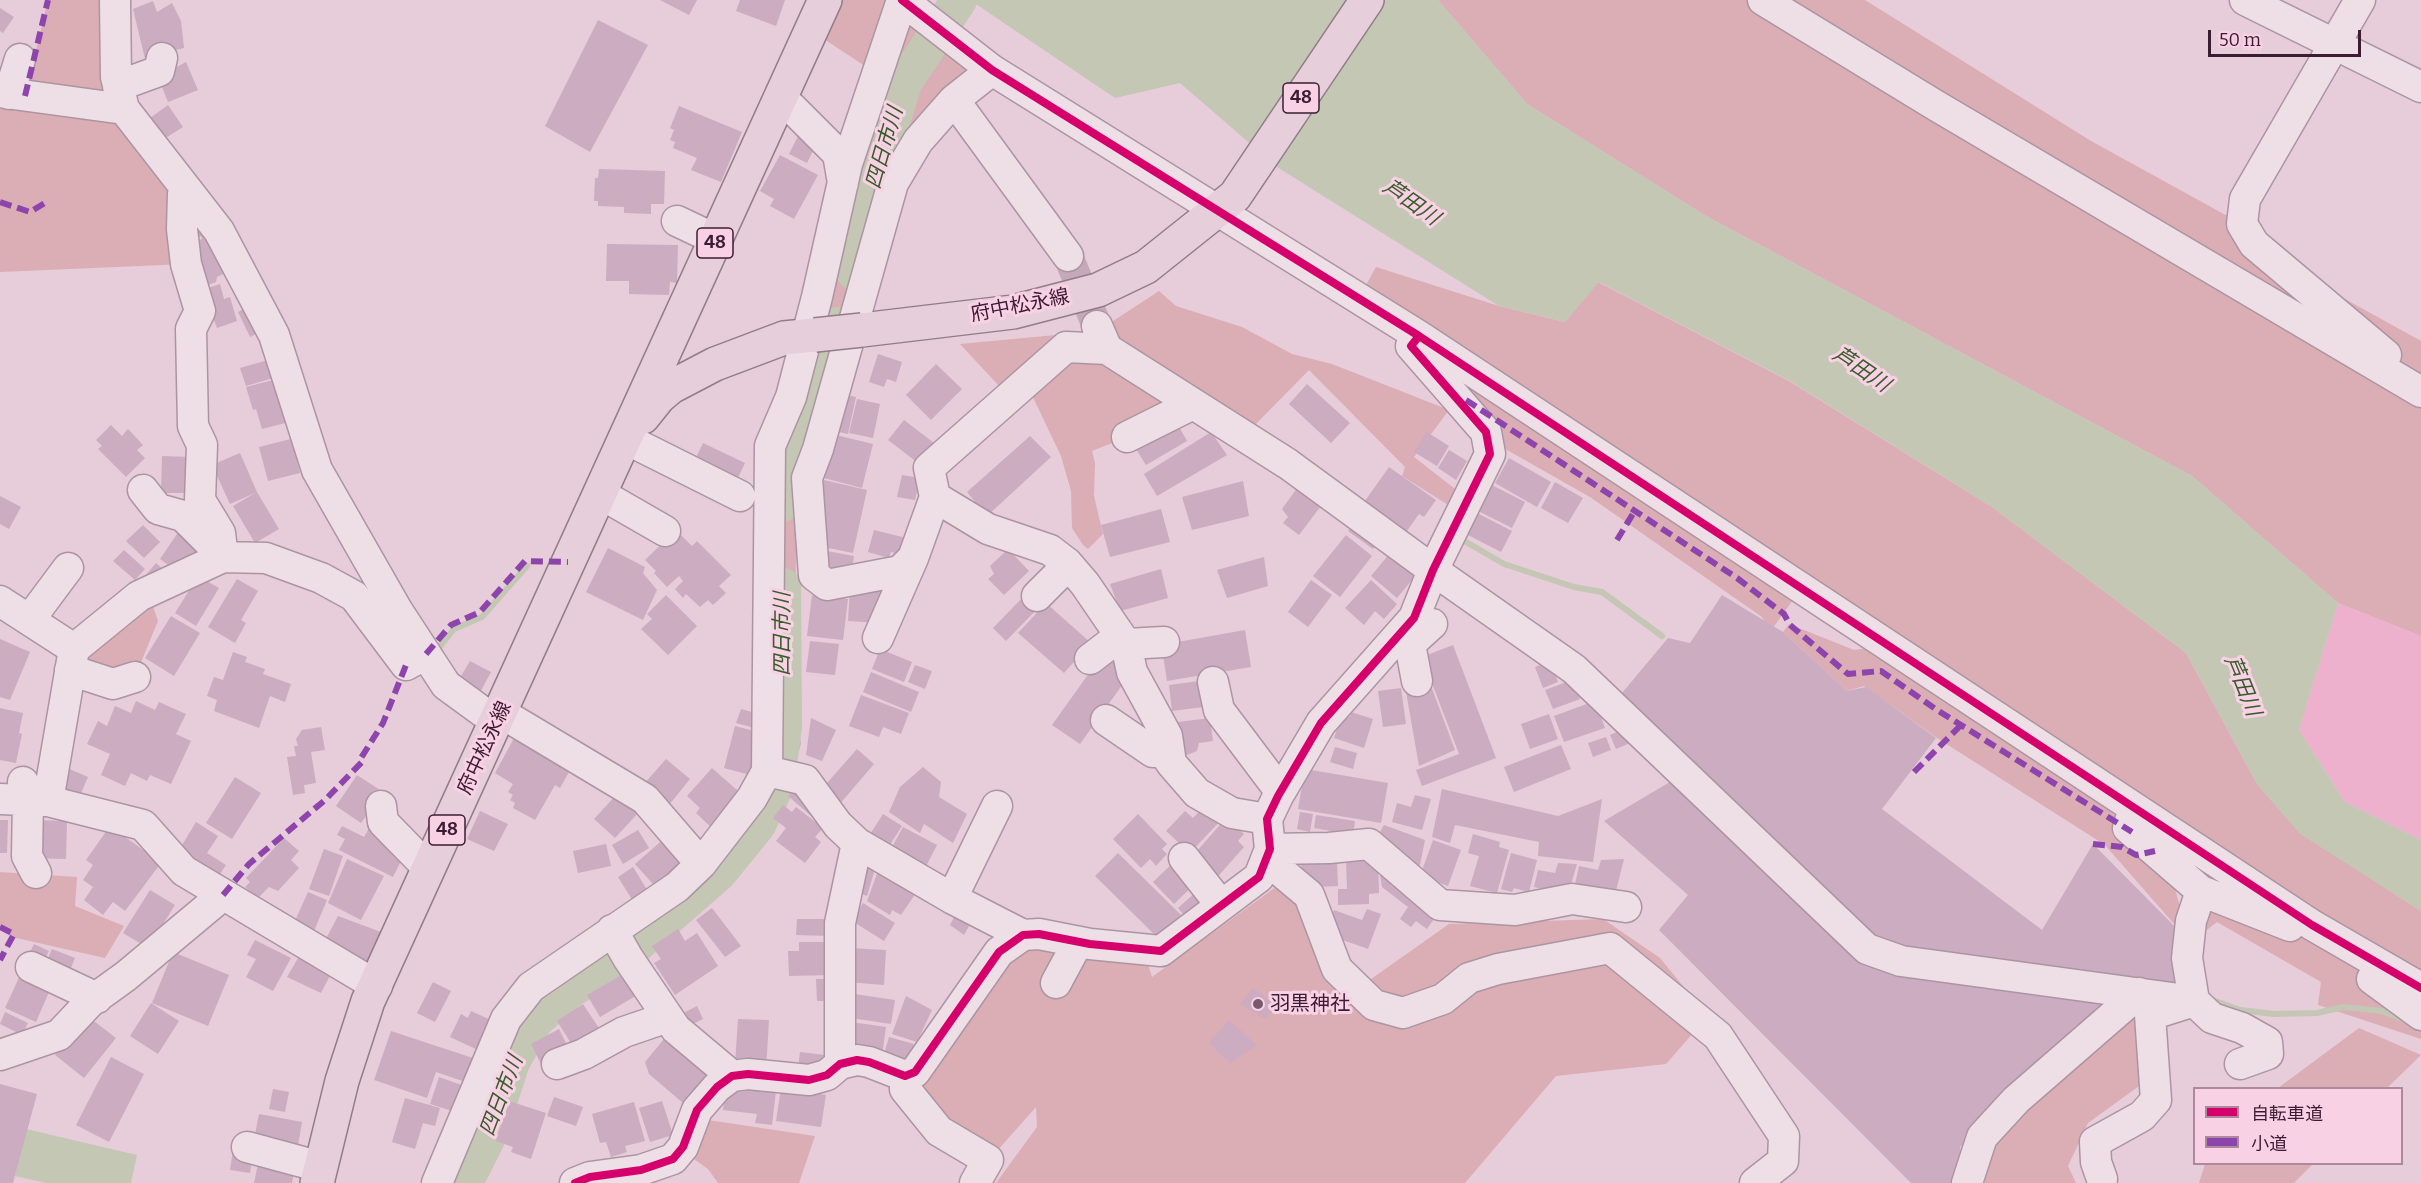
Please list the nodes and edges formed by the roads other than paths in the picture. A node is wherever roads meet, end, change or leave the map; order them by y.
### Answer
1 (825, 0) edge
2 (1367, 0) edge
3 (1763, 0) edge
4 (2244, 0) edge
5 (2360, 0) edge
6 (905, 3) edge
7 (122, 4) edge
8 (2334, 44) junction
9 (162, 58) dead end
10 (20, 59) dead end
11 (992, 69) junction
12 (2421, 87) edge
13 (4, 93) edge
14 (781, 97) junction
15 (954, 100) junction
16 (131, 101) junction
17 (843, 183) junction
18 (187, 190) junction
19 (1226, 203) junction
20 (677, 221) dead end
21 (717, 240) junction
22 (1068, 256) tunnel mouth
23 (811, 335) junction
24 (1419, 336) junction
25 (2391, 375) junction
26 (2421, 392) edge
27 (1194, 404) junction
28 (1127, 437) dead end
29 (627, 439) junction
30 (600, 489) junction
31 (143, 490) dead end
32 (740, 496) dead end
33 (935, 497) junction
34 (189, 505) dead end
35 (665, 531) dead end
36 (913, 558) junction
37 (1060, 558) junction
38 (68, 568) dead end
39 (214, 568) junction
40 (1433, 570) junction
41 (1031, 588) dead end
42 (1, 602) edge
43 (30, 619) junction
44 (878, 638) dead end
45 (1123, 640) junction
46 (1164, 642) dead end
47 (426, 654) junction
48 (72, 659) junction
49 (1090, 659) dead end
50 (135, 677) dead end
51 (1417, 681) dead end
52 (1213, 682) dead end
53 (499, 718) junction
54 (1106, 720) dead end
55 (1171, 763) junction
56 (779, 773) junction
57 (1280, 791) junction
58 (25, 796) edge
59 (381, 806) dead end
60 (997, 806) dead end
61 (2134, 808) junction
62 (1268, 819) junction
63 (857, 843) junction
64 (1268, 854) junction
65 (1184, 858) dead end
66 (701, 864) junction
67 (429, 869) junction
68 (36, 873) dead end
69 (2201, 891) junction
70 (223, 896) junction
71 (952, 897) junction
72 (1221, 905) junction
73 (1626, 907) dead end
74 (2312, 925) junction
75 (1023, 935) junction
76 (1078, 942) junction
77 (620, 945) junction
78 (2360, 953) junction
79 (31, 967) dead end
80 (1056, 984) dead end
81 (376, 986) junction
82 (2421, 988) edge
83 (2139, 993) junction
84 (97, 998) junction
85 (2194, 1001) junction
86 (2421, 1015) edge
87 (668, 1017) junction
88 (0, 1055) edge
89 (557, 1064) dead end
90 (840, 1064) junction
91 (2240, 1064) dead end
92 (732, 1076) junction
93 (905, 1076) junction
94 (247, 1147) dead end
95 (319, 1175) edge
96 (2102, 1179) dead end
97 (437, 1183) edge
98 (575, 1183) edge
99 (975, 1183) edge
100 (1755, 1183) edge
101 (1967, 1183) edge

1 - 14 main road, 府中松永線 / 48
2 - 19 main road, 府中松永線 / 48
3 - 25 street
4 - 8 street
5 - 8 street
6 - 11 street
6 - 17 street
7 - 16 street
8 - 12 street
8 - 25 street
9 - 16 street
10 - 13 street
11 - 15 street
11 - 19 street
13 - 16 street
14 - 17 street
14 - 21 main road, 府中松永線 / 48
15 - 22 street
15 - 36 street
16 - 18 street
17 - 23 street
18 - 39 street
18 - 47 street
19 - 23 main road, 府中松永線 / 48, bridge
19 - 24 street
20 - 21 street
21 - 29 main road, 府中松永線 / 48
23 - 29 main road, 府中松永線 / 48
23 - 56 street
24 - 40 street
24 - 61 street
25 - 26 street
27 - 28 street
27 - 33 street
27 - 40 street
29 - 30 main road, 府中松永線 / 48
29 - 32 street
30 - 35 street
30 - 53 main road, 府中松永線 / 48
31 - 39 street
33 - 36 street
33 - 37 street
34 - 39 street
36 - 44 street
37 - 41 street
37 - 45 street
38 - 43 street
39 - 47 street
39 - 48 street
40 - 51 street
40 - 57 street
40 - 83 street
42 - 43 street
43 - 48 street
45 - 46 street
45 - 49 street
45 - 55 street
47 - 53 street
48 - 50 street
48 - 58 street
52 - 57 street
53 - 66 street
53 - 67 main road, 府中松永線 / 48
54 - 55 street
55 - 62 street
56 - 63 street
56 - 66 street
57 - 62 street
58 - 68 street
58 - 70 street
59 - 67 street
60 - 71 street
61 - 69 street
61 - 74 street
62 - 64 street
63 - 71 street
63 - 90 street
64 - 72 street
64 - 73 street
64 - 100 street
65 - 72 street
66 - 77 street
67 - 81 main road, 府中松永線 / 48
69 - 74 street
69 - 85 street
70 - 81 street
70 - 84 street
71 - 75 street
72 - 76 street
74 - 78 street
75 - 76 street
75 - 93 street
76 - 80 street
77 - 87 street
77 - 97 street
78 - 82 street
78 - 86 street
79 - 84 street
81 - 95 main road, 府中松永線 / 48
83 - 85 street
83 - 101 street
84 - 88 street
85 - 91 street
85 - 96 street
87 - 89 street
87 - 92 street
90 - 92 street
90 - 93 street
92 - 98 street
93 - 99 street
94 - 95 street

